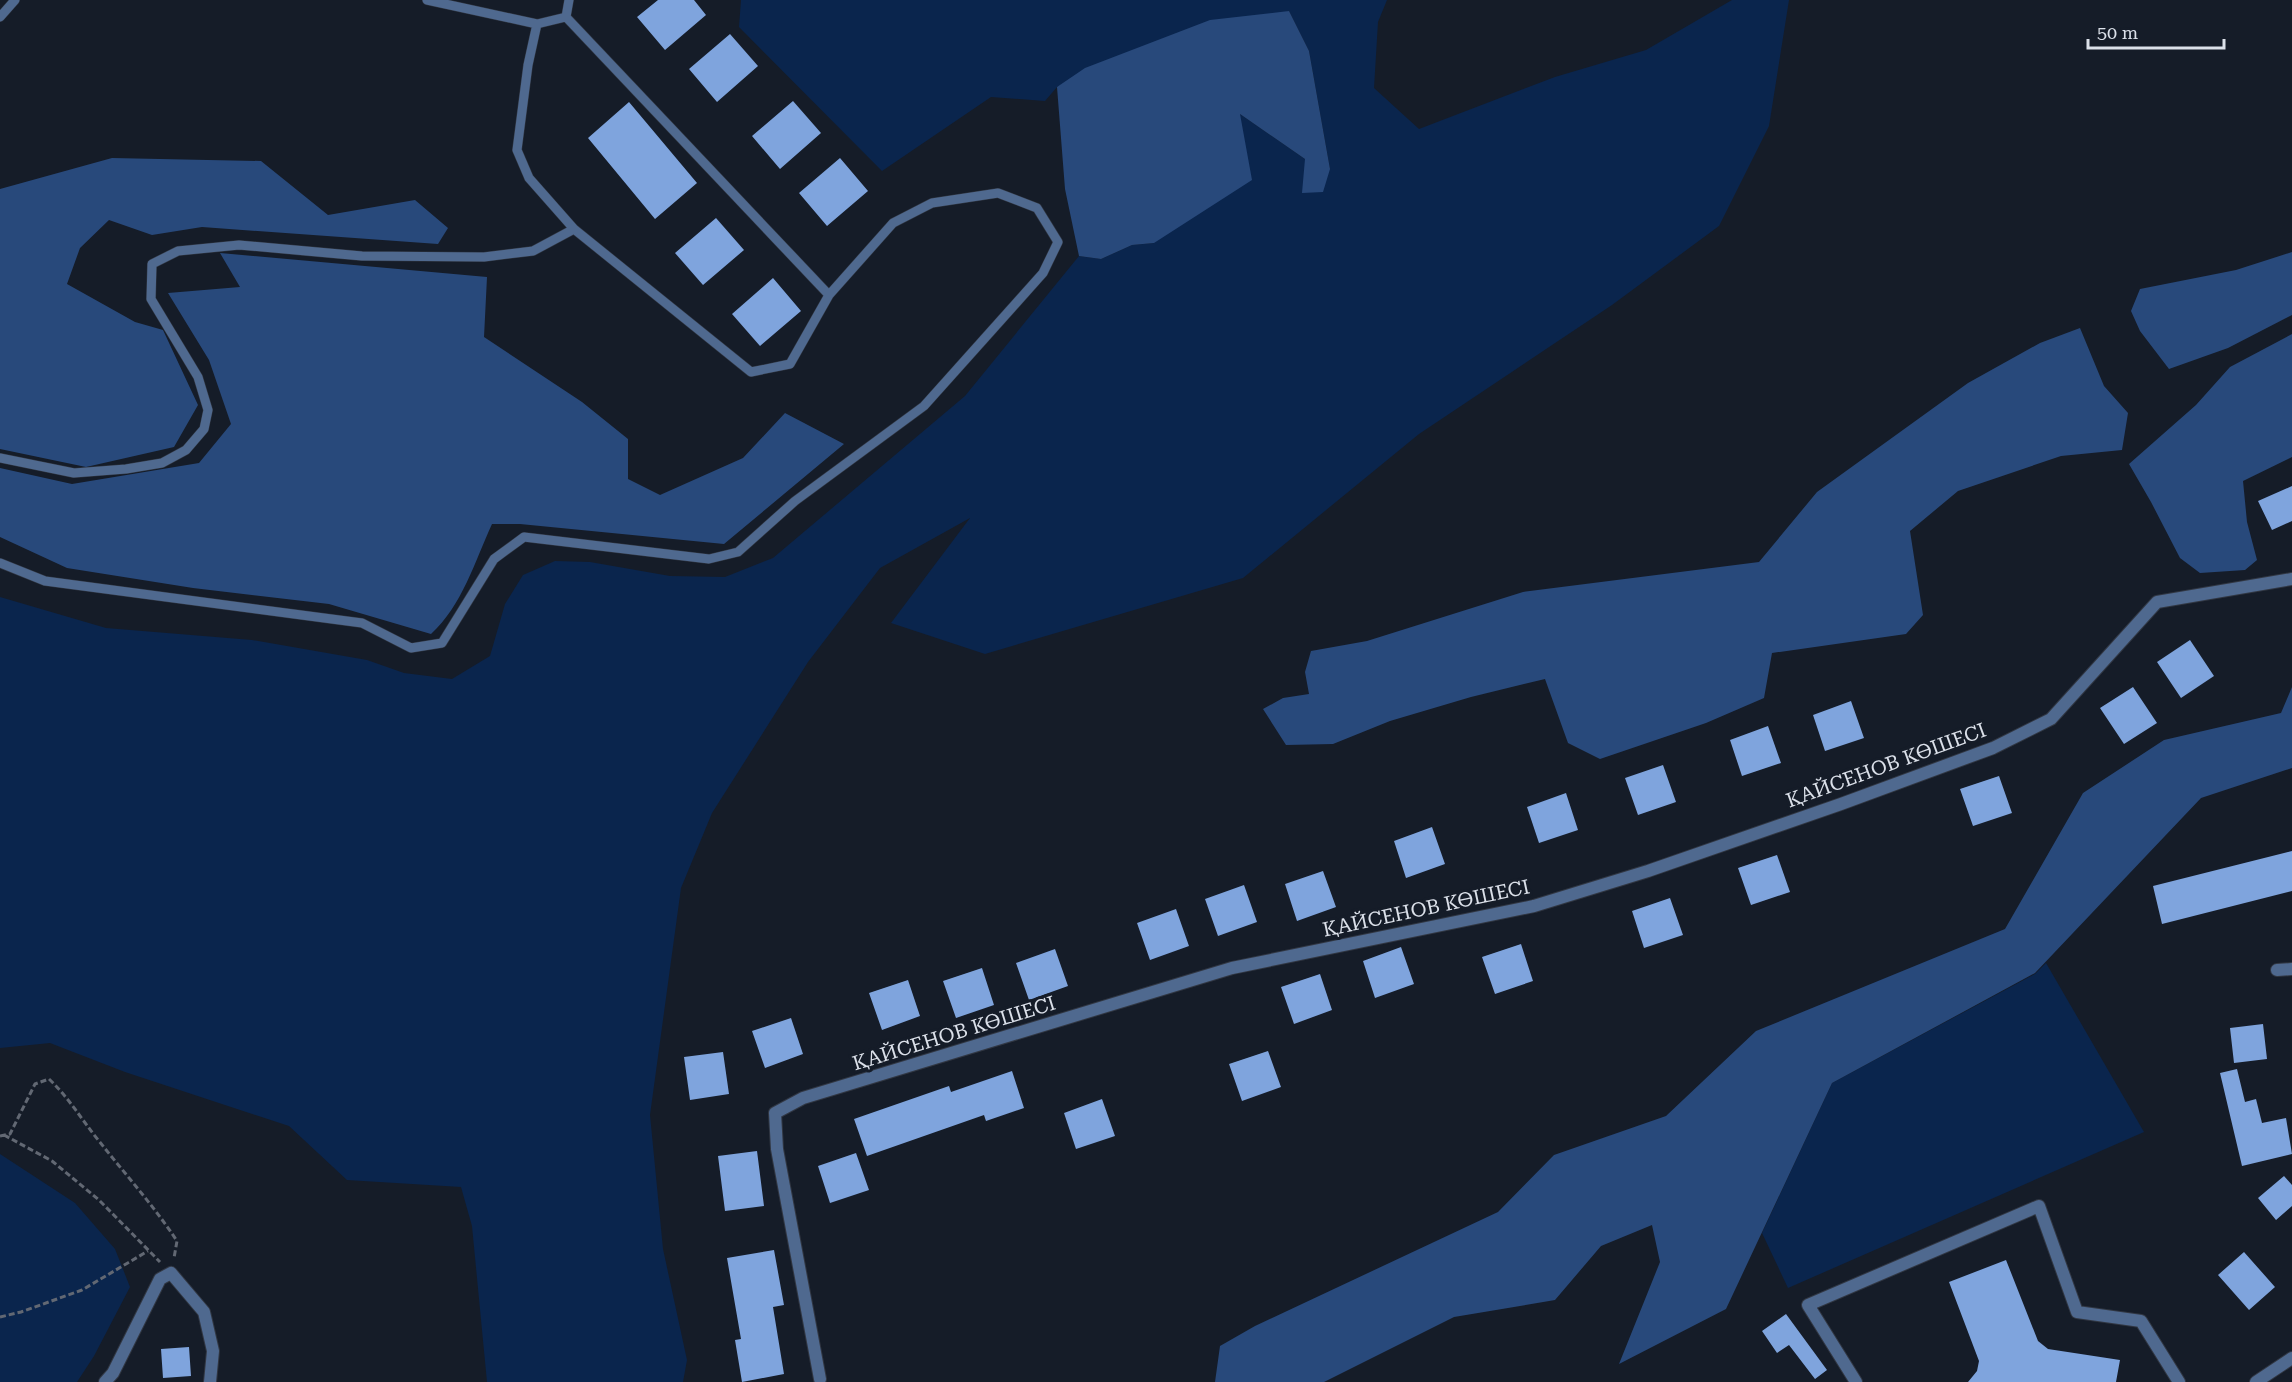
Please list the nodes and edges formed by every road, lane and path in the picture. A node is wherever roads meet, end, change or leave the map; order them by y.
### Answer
1 (15, 0) edge
2 (427, 0) edge
3 (569, 0) edge
4 (0, 17) edge
5 (566, 17) junction
6 (537, 24) junction
7 (574, 229) junction
8 (829, 295) junction
9 (0, 459) edge
10 (0, 563) edge
11 (2292, 579) edge
12 (2292, 969) edge
13 (2277, 970) dead end
14 (2, 1136) edge
15 (148, 1251) junction
16 (171, 1273) junction
17 (0, 1317) edge
18 (2288, 1360) edge
19 (2270, 1377) edge
20 (820, 1379) dead end
21 (105, 1382) edge
22 (210, 1382) edge
23 (1856, 1382) edge
24 (2179, 1382) edge
25 (2256, 1382) edge

1 - 4 lane
2 - 6 lane
3 - 5 lane
5 - 6 lane
5 - 8 lane
6 - 7 lane
7 - 8 lane
7 - 9 lane
8 - 10 lane
11 - 20 street, ҚАЙСЕНОВ КӨШЕСІ
12 - 13 street
14 - 15 path
14 - 16 path
15 - 16 path
15 - 17 path
16 - 21 street
16 - 22 street
18 - 19 street
19 - 25 street
23 - 24 street

